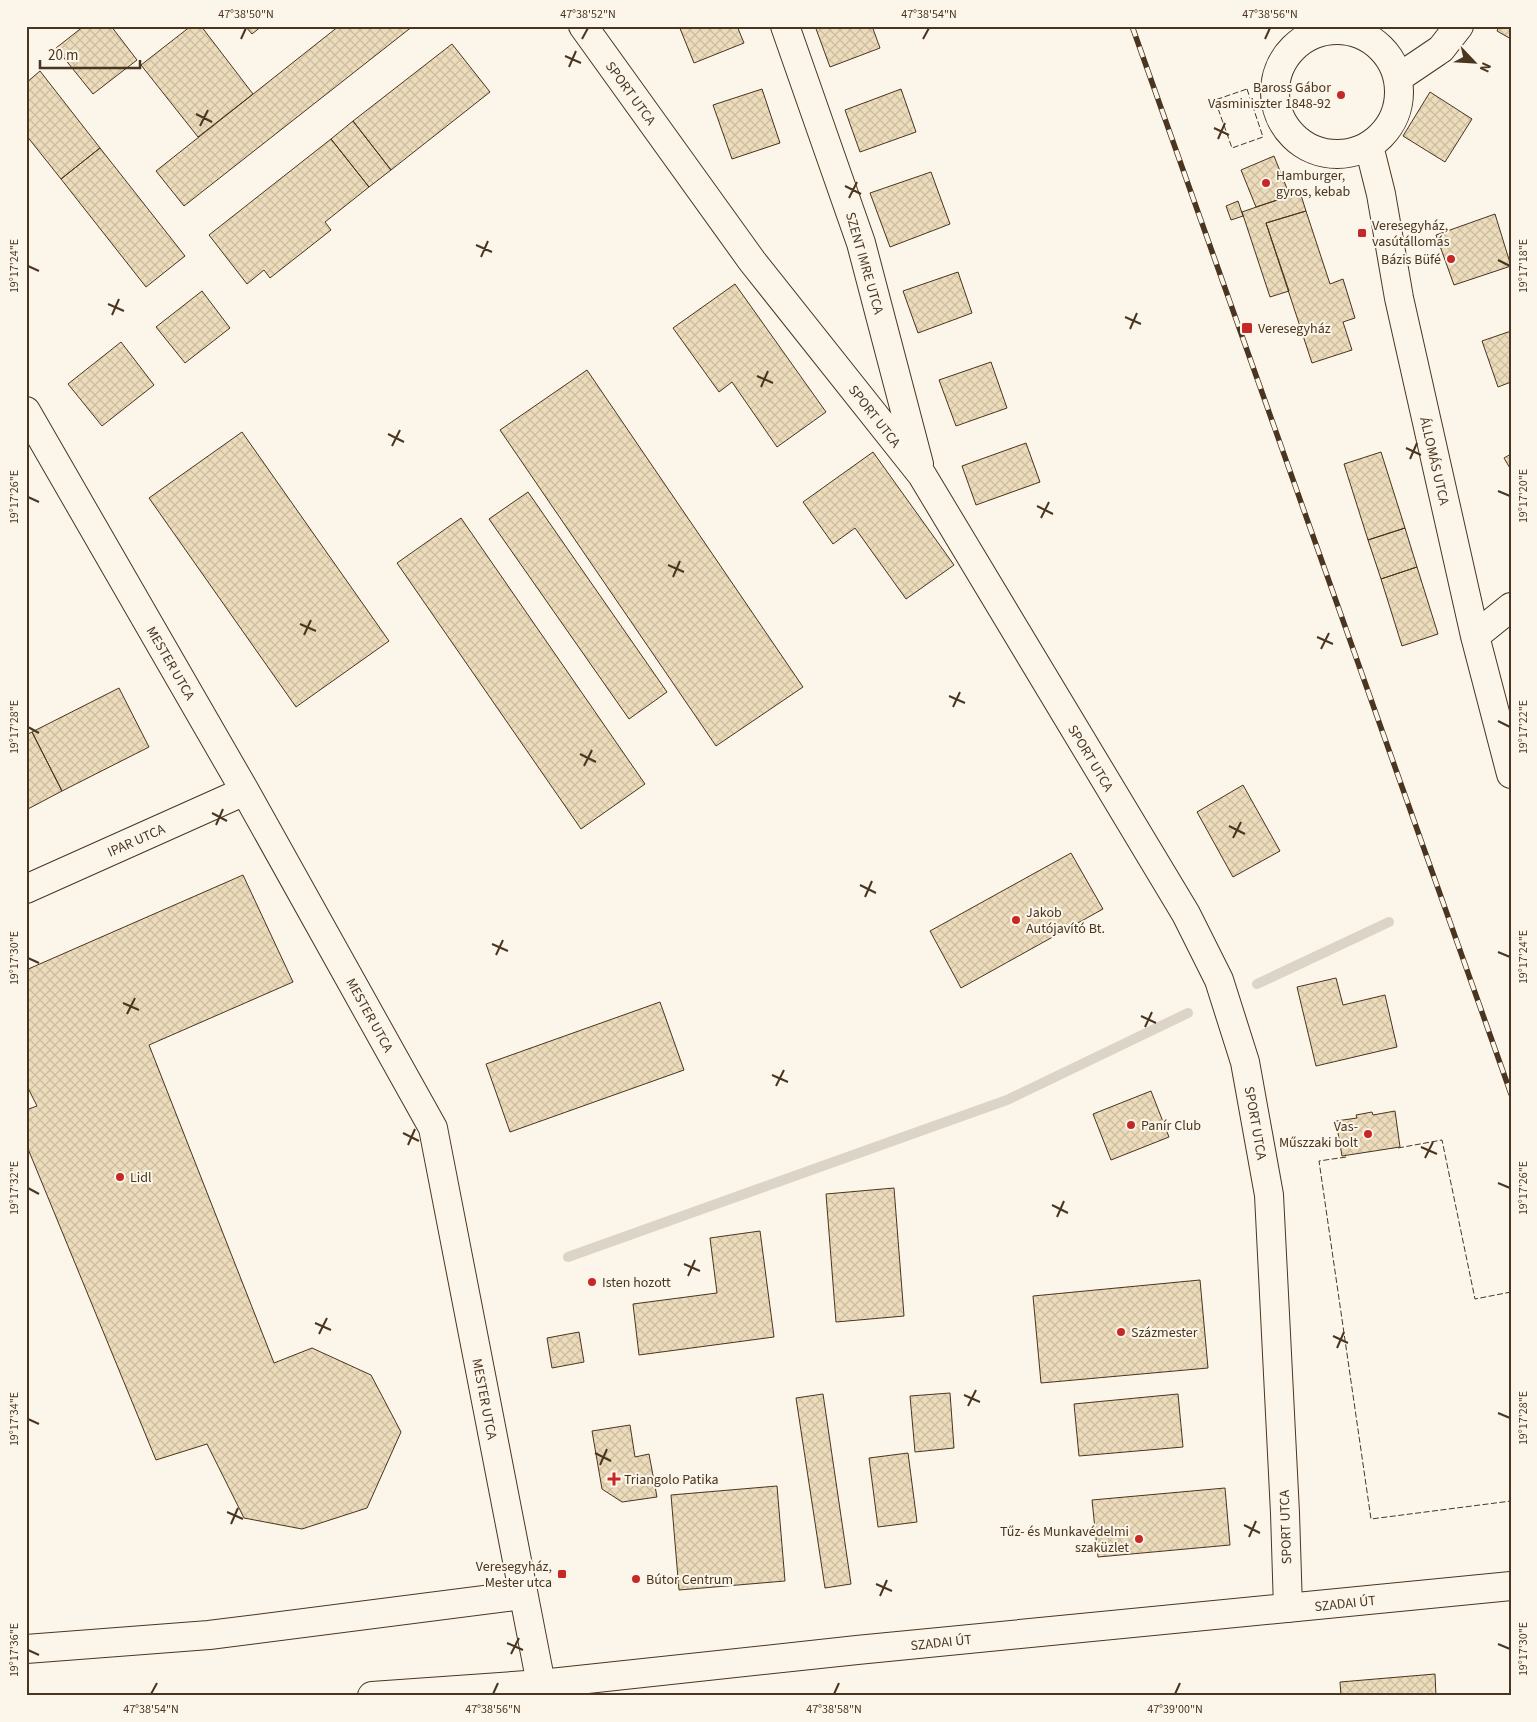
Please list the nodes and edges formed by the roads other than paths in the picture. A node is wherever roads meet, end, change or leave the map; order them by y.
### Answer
1 (583, 26) edge
2 (785, 26) edge
3 (1459, 26) edge
4 (1325, 28) edge
5 (1398, 78) junction
6 (1369, 146) junction
7 (26, 411) edge
8 (922, 475) junction
9 (1511, 607) edge
10 (1475, 636) junction
11 (1511, 774) edge
12 (245, 791) junction
13 (26, 890) edge
14 (1511, 1586) edge
15 (523, 1595) junction
16 (1288, 1608) junction
17 (26, 1649) edge
18 (541, 1684) junction
19 (466, 1693) edge
20 (372, 1696) edge

1 - 8 street, SPORT UTCA
2 - 8 street, SZENT IMRE UTCA
3 - 5 street
4 - 5 street
4 - 6 street
5 - 6 street
6 - 10 street, ÁLLOMÁS UTCA
7 - 12 street, MESTER UTCA
8 - 16 street, SPORT UTCA
9 - 10 street
10 - 11 street, ÁLLOMÁS UTCA
12 - 13 street, IPAR UTCA
12 - 15 street, MESTER UTCA
14 - 16 street, SZADAI ÚT
15 - 17 street
15 - 18 street, MESTER UTCA
16 - 18 street, SZADAI ÚT
18 - 19 street, SZADAI ÚT
19 - 20 street, SZADAI ÚT

